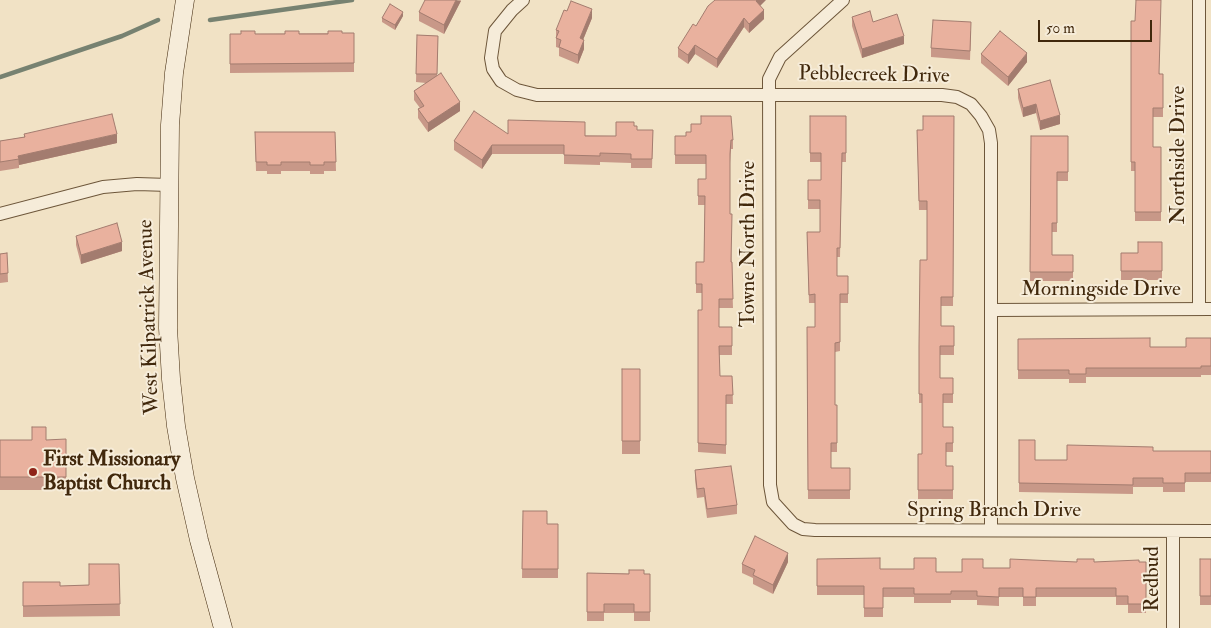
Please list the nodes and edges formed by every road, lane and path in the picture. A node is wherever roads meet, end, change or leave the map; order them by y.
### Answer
1 (185, 0) edge
2 (523, 0) edge
3 (843, 0) edge
4 (1199, 0) edge
5 (1205, 89) edge
6 (769, 94) junction
7 (169, 185) junction
8 (0, 214) edge
9 (1205, 309) edge
10 (991, 310) junction
11 (783, 514) joint
12 (991, 530) junction
13 (1173, 531) junction
14 (1211, 531) edge
15 (223, 628) edge
16 (1173, 628) edge

1 - 7 main road, West Kilpatrick Avenue
2 - 6 street, Pebblecreek Drive
3 - 6 street, Towne North Drive
4 - 5 street, Northside Drive
5 - 9 street, Northside Drive
6 - 10 street, Pebblecreek Drive
6 - 11 street, Towne North Drive
7 - 8 street
7 - 15 main road, West Kilpatrick Avenue
9 - 10 street, Morningside Drive
10 - 12 street, Pebblecreek Drive
11 - 12 street, Spring Branch Drive
12 - 13 street, Spring Branch Drive
13 - 14 street, Spring Branch Drive
13 - 16 street, Redbud

